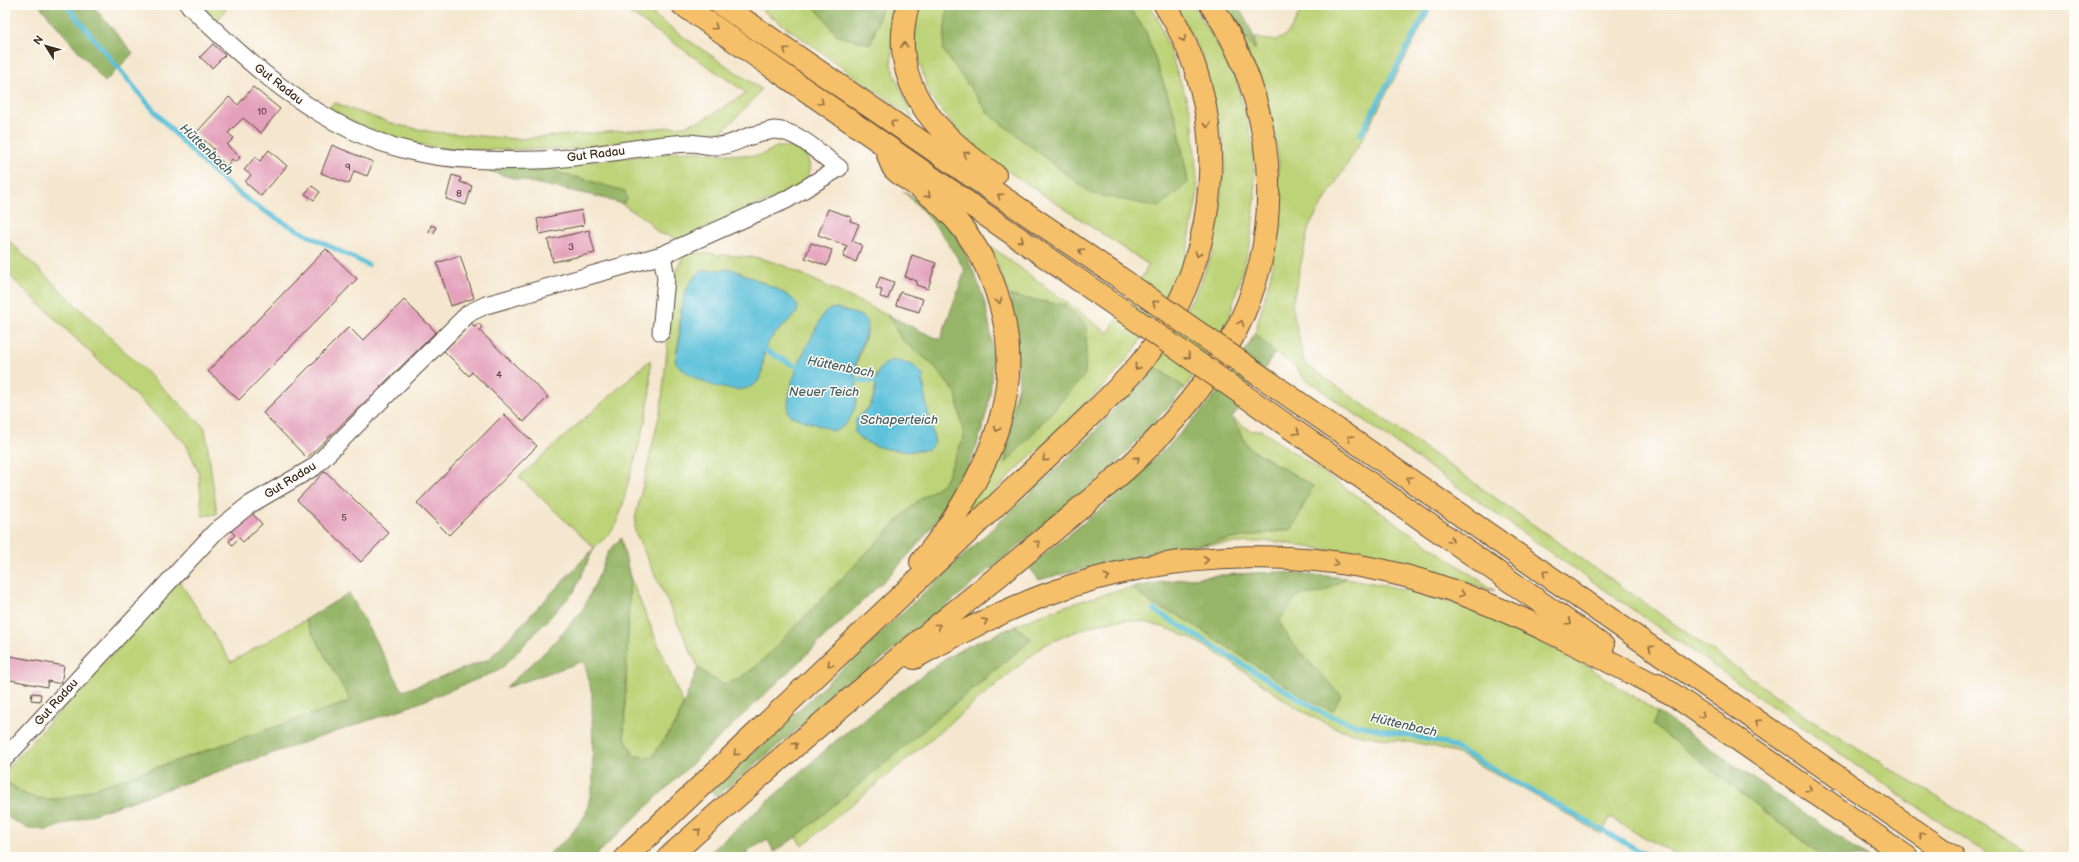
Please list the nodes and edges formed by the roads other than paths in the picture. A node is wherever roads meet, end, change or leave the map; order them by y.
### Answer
1 (188, 5) edge
2 (683, 5) edge
3 (722, 5) edge
4 (908, 5) edge
5 (1165, 5) edge
6 (1211, 5) edge
7 (885, 146) junction
8 (1032, 218) junction
9 (662, 255) junction
10 (661, 332) dead end
11 (858, 637) junction
12 (864, 686) junction
13 (1670, 693) junction
14 (5, 758) edge
15 (626, 857) edge
16 (669, 857) edge
17 (1907, 857) edge
18 (1953, 857) edge

1 - 9 street, Gut Radau
2 -> 7 highway
8 -> 3 highway
8 -> 4 highway
5 -> 11 highway
12 -> 6 highway
7 -> 11 highway
7 -> 13 highway, bridge
18 -> 8 highway, bridge
9 - 10 street
9 - 14 street, Gut Radau
11 -> 15 highway
12 -> 13 highway
16 -> 12 highway
13 -> 17 highway

